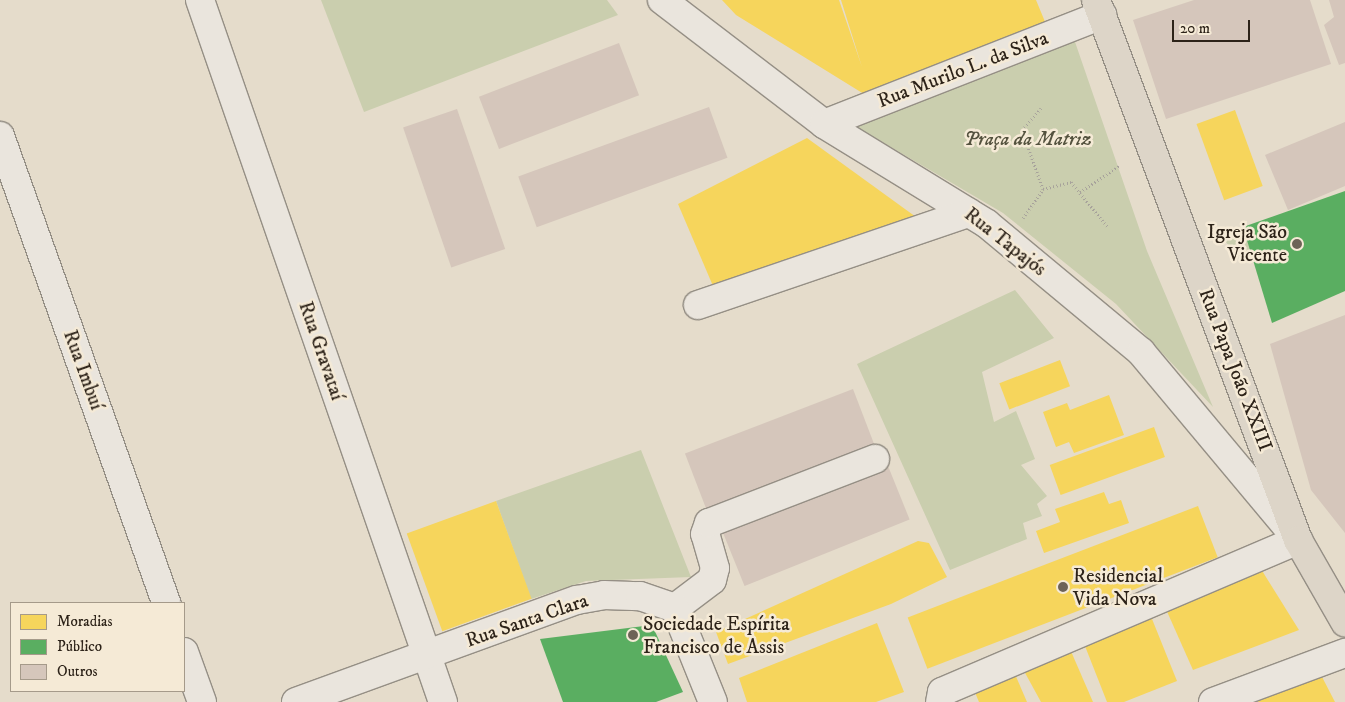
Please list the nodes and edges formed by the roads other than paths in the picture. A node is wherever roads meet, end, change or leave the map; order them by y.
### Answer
1 (200, 0) edge
2 (662, 0) edge
3 (1099, 8) edge
4 (824, 124) junction
5 (0, 136) edge
6 (969, 213) junction
7 (698, 305) dead end
8 (875, 459) dead end
9 (1298, 540) junction
10 (166, 602) edge
11 (675, 608) junction
12 (1345, 622) edge
13 (1345, 653) edge
14 (185, 655) edge
15 (427, 657) junction
16 (202, 702) edge
17 (296, 702) edge
18 (443, 702) edge
19 (713, 702) edge
20 (940, 702) edge
21 (1213, 702) edge

1 - 15 street, Rua Gravataí
2 - 4 street, Rua Tapajós
3 - 4 street, Rua Murilo L. da Silva
3 - 9 main road, Rua Papa João XXIII
4 - 6 street, Rua Tapajós
5 - 10 street, Rua Imbuí
6 - 7 street
6 - 9 street, Rua Tapajós
8 - 11 street
9 - 12 main road, Rua Papa João XXIII
9 - 20 street
11 - 15 street, Rua Santa Clara
11 - 19 street
13 - 21 street
14 - 16 street
15 - 17 street, Rua Santa Clara
15 - 18 street, Rua Gravataí

